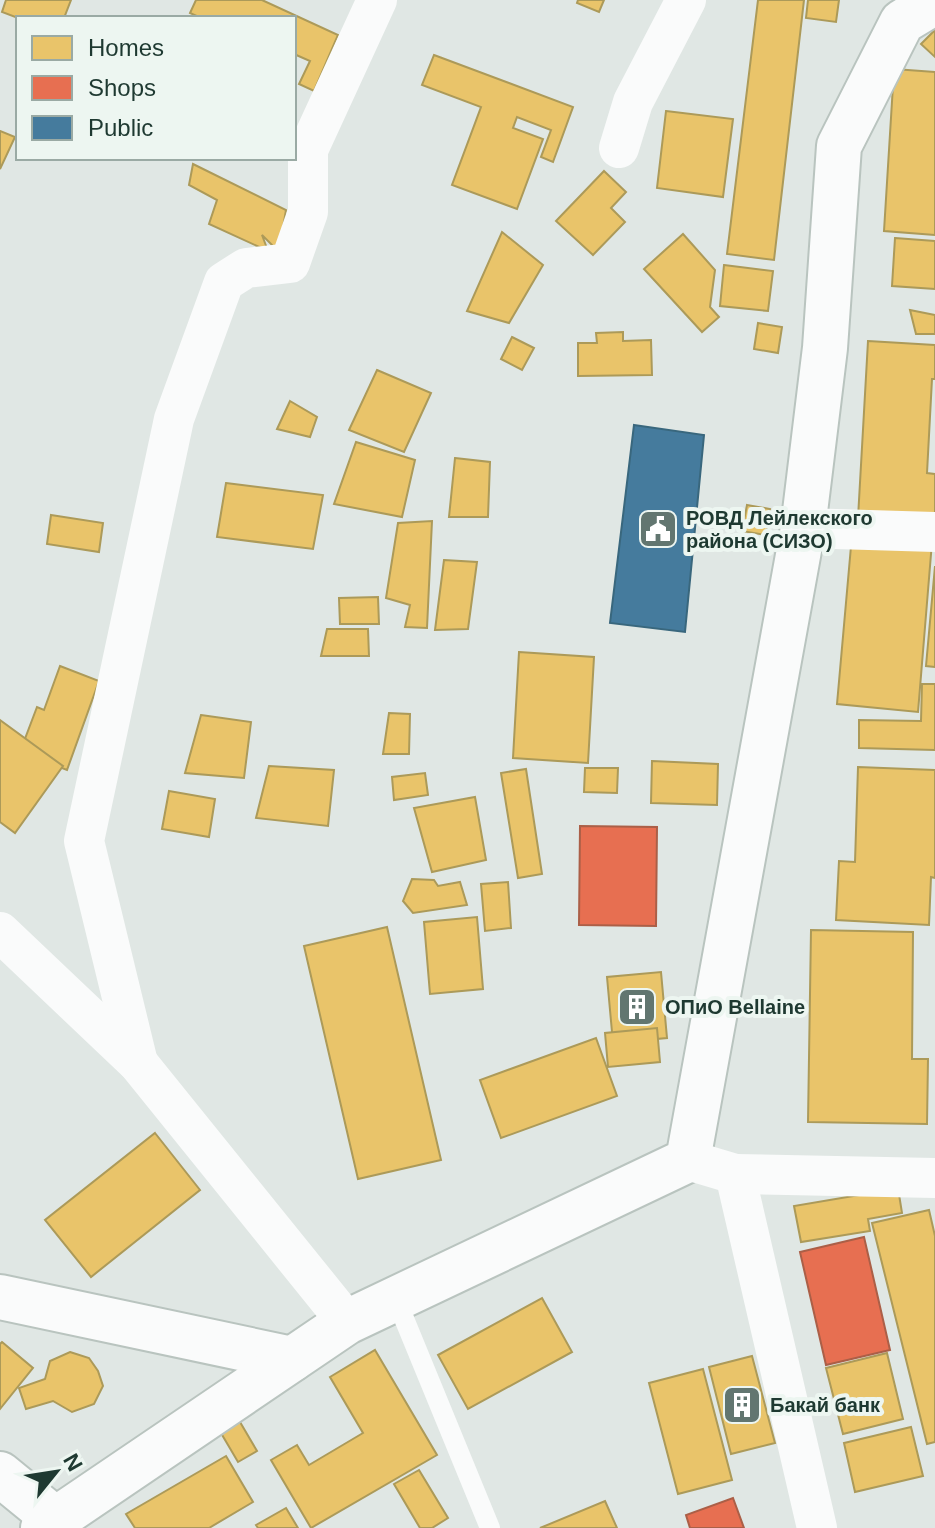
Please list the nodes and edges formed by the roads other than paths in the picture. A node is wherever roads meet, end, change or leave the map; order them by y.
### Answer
1 (377, 0) edge
2 (686, 0) edge
3 (908, 8) edge
4 (619, 148) dead end
5 (803, 528) junction
6 (935, 532) edge
7 (0, 932) edge
8 (138, 1063) junction
9 (688, 1160) junction
10 (735, 1174) junction
11 (935, 1178) edge
12 (0, 1297) edge
13 (396, 1299) junction
14 (347, 1322) junction
15 (292, 1359) junction
16 (0, 1474) edge
17 (49, 1524) edge
18 (490, 1528) edge
19 (817, 1528) edge

1 - 8 street
2 - 4 street
3 - 5 street
5 - 6 street
5 - 9 street
7 - 8 street
8 - 14 street
9 - 10 street
9 - 13 street
10 - 11 street
10 - 19 street
12 - 15 street
13 - 14 street
13 - 18 lane
14 - 15 street
15 - 17 street
16 - 17 street

